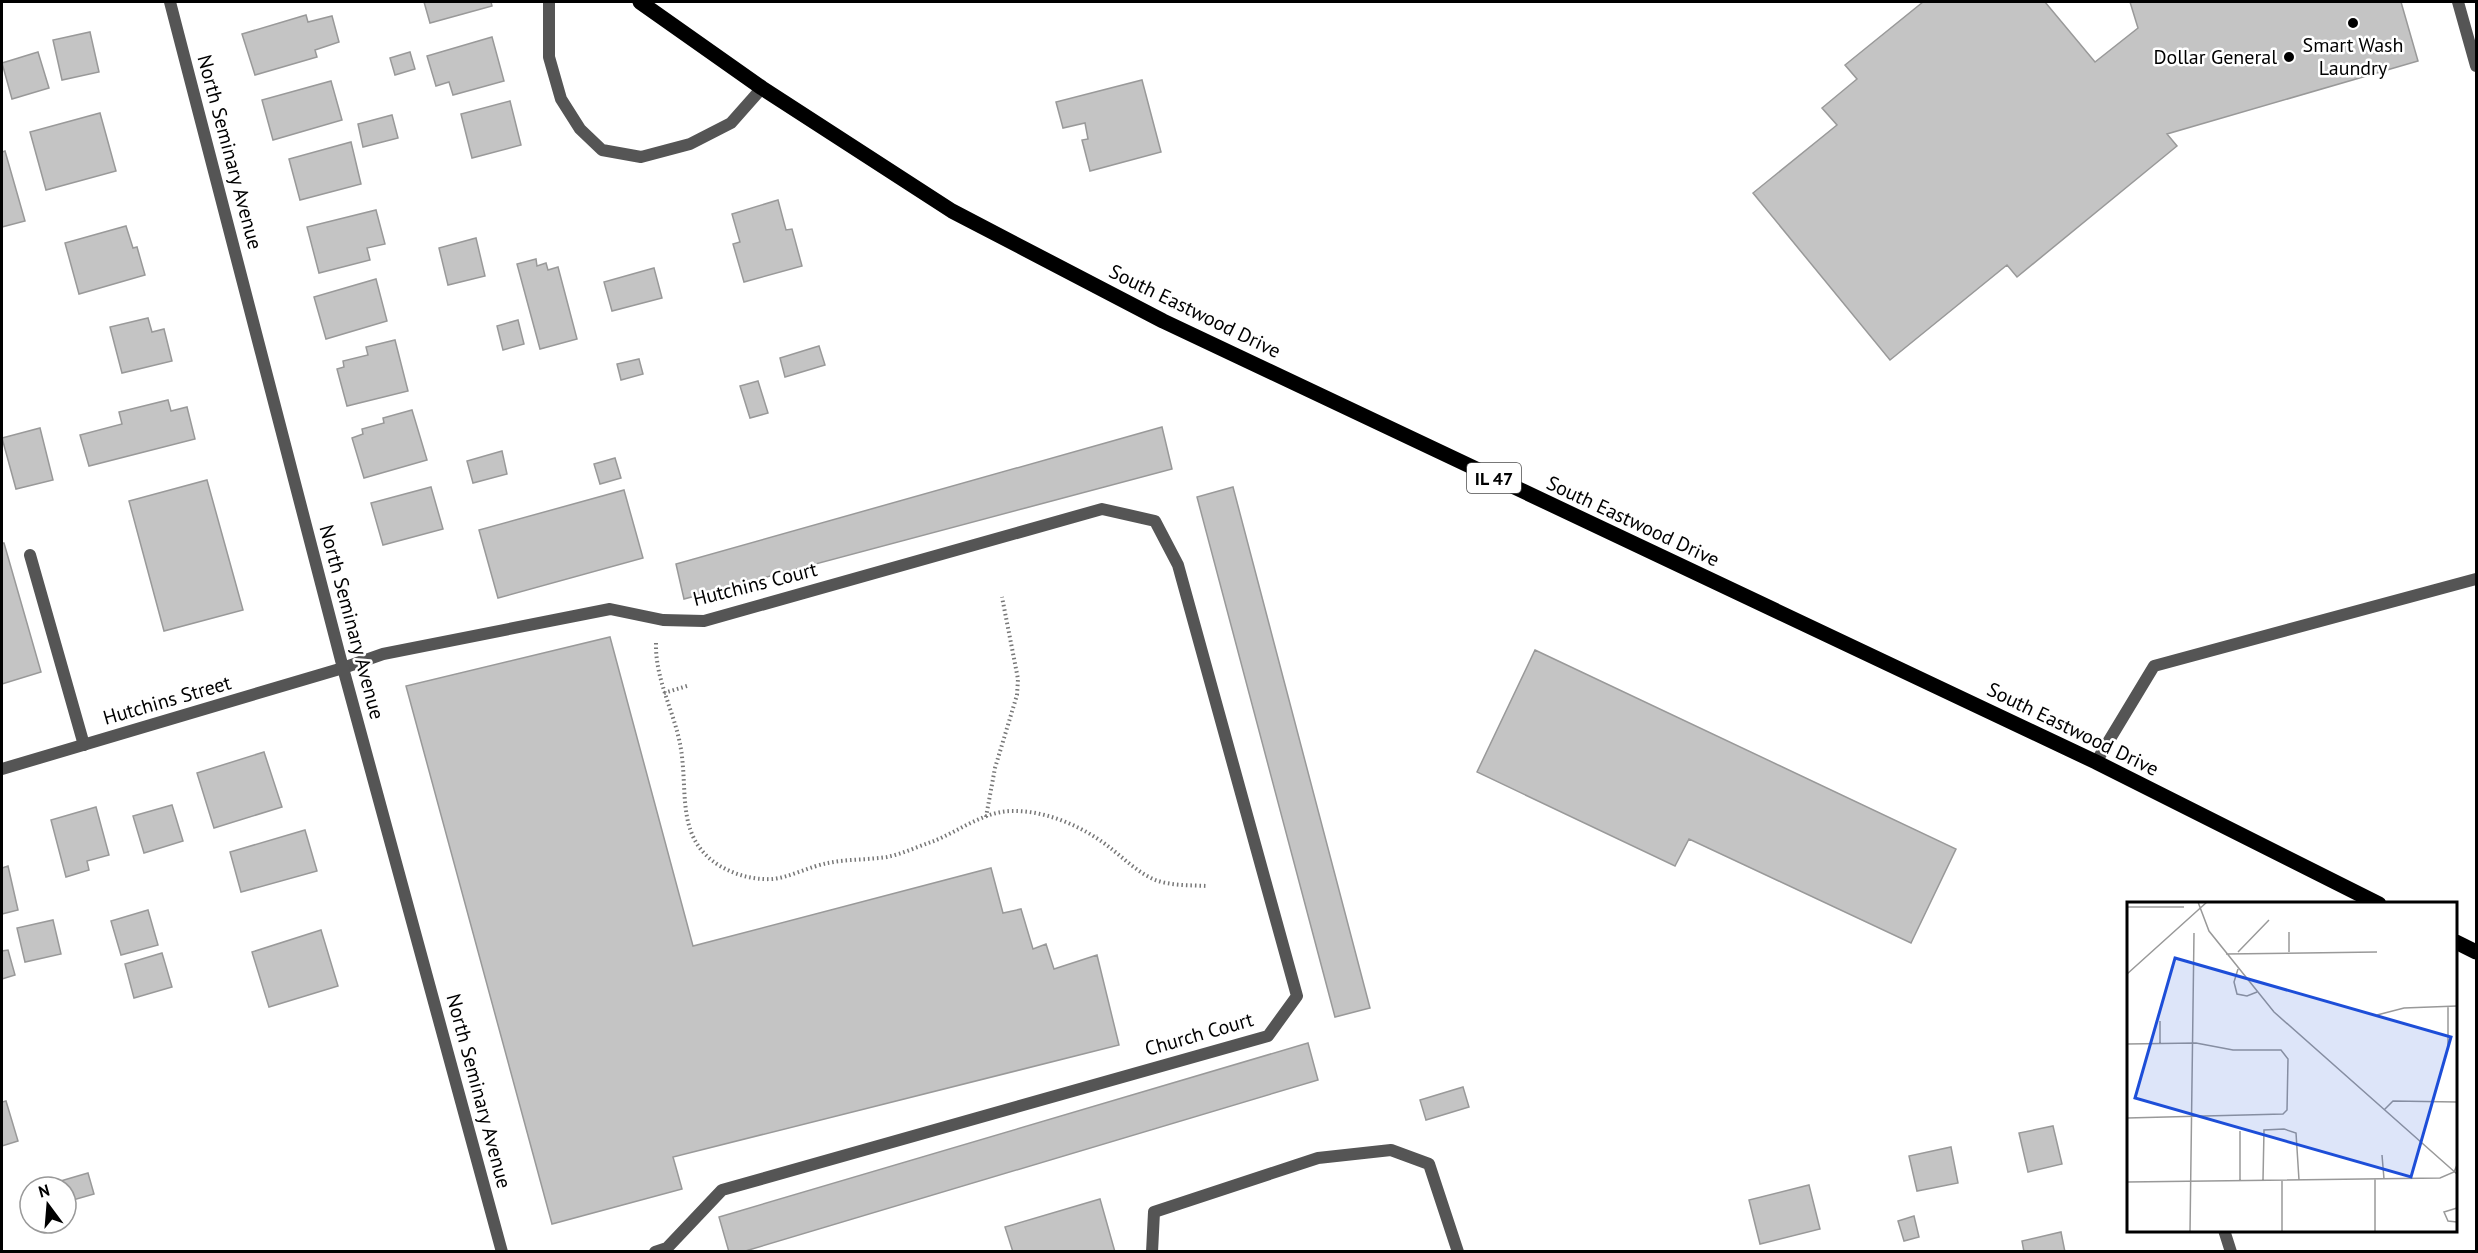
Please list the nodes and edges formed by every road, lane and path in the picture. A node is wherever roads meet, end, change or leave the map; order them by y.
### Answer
1 (170, 2) edge
2 (549, 2) edge
3 (640, 2) edge
4 (2458, 2) edge
5 (2476, 66) edge
6 (762, 88) junction
7 (1102, 509) joint
8 (30, 555) dead end
9 (2476, 579) edge
10 (1002, 597) dead end
11 (656, 642) dead end
12 (343, 668) junction
13 (687, 686) dead end
14 (664, 693) junction
15 (84, 745) junction
16 (2096, 762) junction
17 (2, 769) edge
18 (986, 817) junction
19 (1207, 886) dead end
20 (2377, 902) edge
21 (2457, 942) edge
22 (2476, 952) edge
23 (2225, 1232) edge
24 (502, 1251) edge
25 (655, 1251) edge
26 (1152, 1251) edge
27 (1458, 1251) edge
28 (2231, 1251) edge

1 - 12 street, North Seminary Avenue
2 - 6 street
3 - 6 main road, South Eastwood Drive / IL 47
4 - 5 street
6 - 16 main road, South Eastwood Drive / IL 47
7 - 12 street, Hutchins Court
7 - 25 street, Church Court
8 - 15 street
9 - 16 street
10 - 18 path
11 - 14 path
12 - 15 street, Hutchins Street
12 - 24 street, North Seminary Avenue
13 - 14 path
14 - 18 path
15 - 17 street, Hutchins Street
16 - 20 main road, South Eastwood Drive / IL 47
18 - 19 path
21 - 22 main road
23 - 28 street
26 - 27 street

